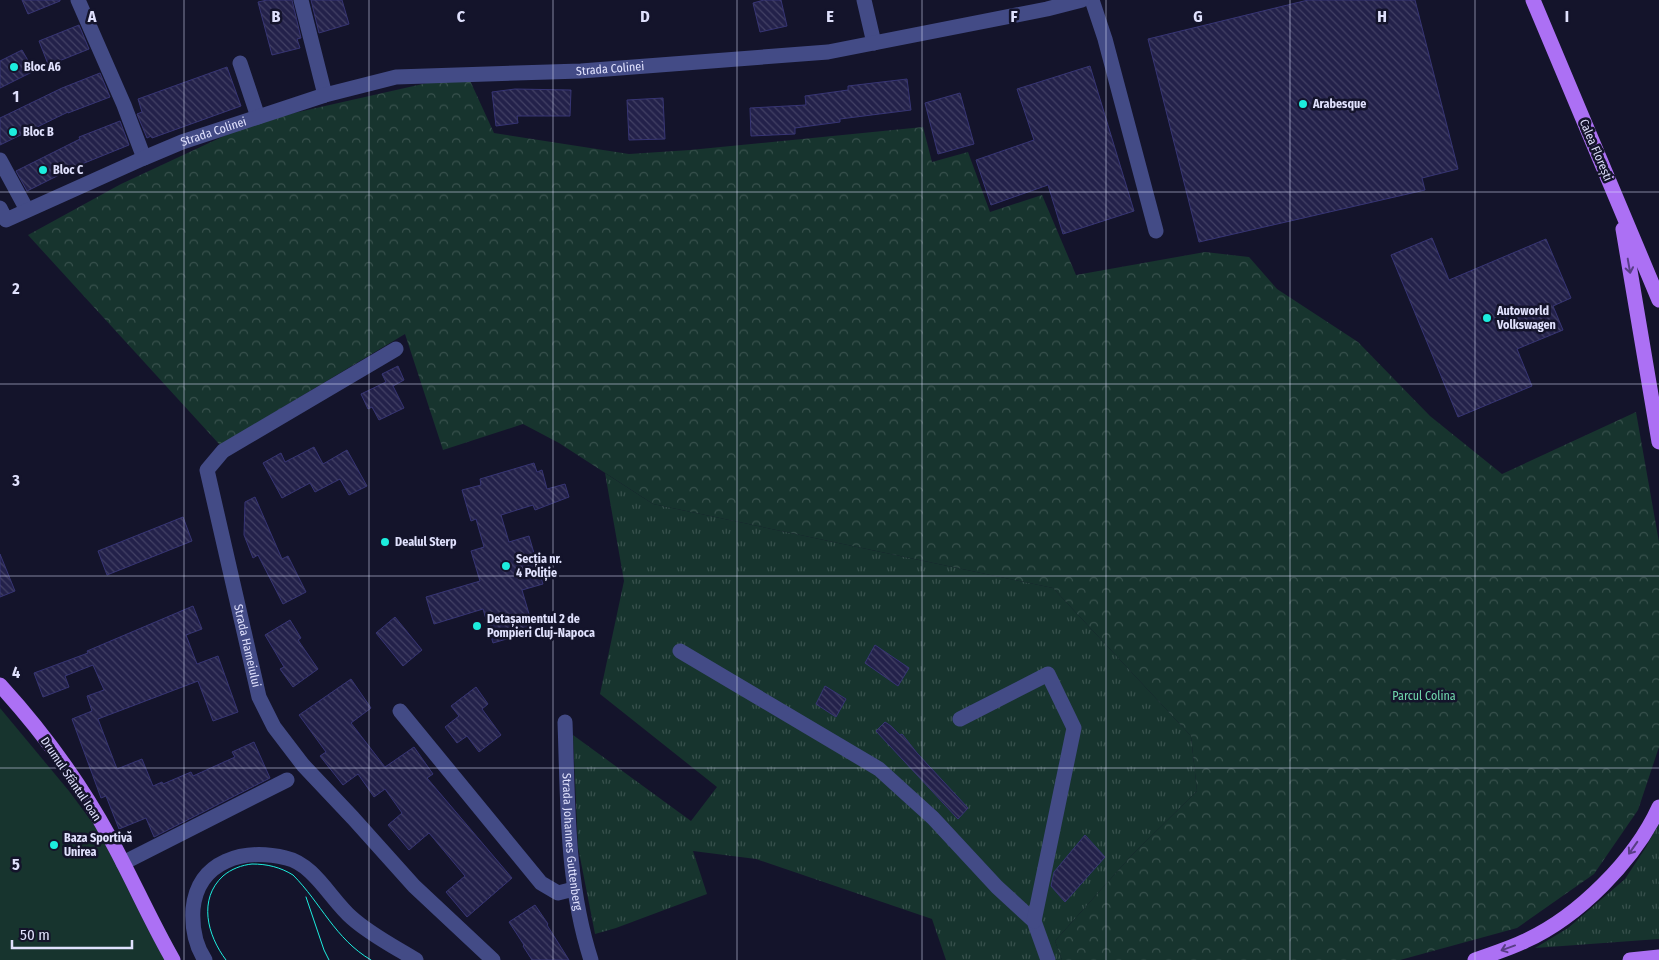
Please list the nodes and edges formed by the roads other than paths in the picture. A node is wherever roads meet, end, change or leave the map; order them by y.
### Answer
1 (78, 0) edge
2 (301, 0) edge
3 (864, 0) edge
4 (1082, 0) edge
5 (1092, 0) edge
6 (1533, 0) edge
7 (1028, 6) edge
8 (874, 43) junction
9 (240, 63) dead end
10 (325, 94) junction
11 (258, 117) junction
12 (144, 158) junction
13 (0, 160) edge
14 (1618, 201) junction
15 (27, 210) junction
16 (3, 214) edge
17 (1156, 231) dead end
18 (1659, 300) edge
19 (396, 349) dead end
20 (1659, 442) edge
21 (680, 651) dead end
22 (0, 685) edge
23 (400, 711) dead end
24 (960, 719) dead end
25 (565, 722) dead end
26 (287, 780) dead end
27 (1659, 807) edge
28 (123, 863) junction
29 (574, 889) junction
30 (1034, 921) junction
31 (1659, 957) edge
32 (174, 960) edge
33 (205, 960) edge
34 (416, 960) edge
35 (493, 960) edge
36 (591, 960) edge
37 (1048, 960) edge
38 (1475, 960) edge
39 (1630, 960) edge

1 - 12 street
2 - 10 street
3 - 8 street
4 - 7 street, Strada Colinei
5 - 17 street
6 - 14 main road, Calea Florești
7 - 8 street, Strada Colinei
8 - 10 street, Strada Colinei
9 - 11 street
10 - 11 street, Strada Colinei
11 - 12 street, Strada Colinei
12 - 15 street, Strada Colinei
13 - 15 street
14 - 18 main road, Calea Florești
14 -> 20 main road
15 - 16 street, Strada Colinei
19 - 35 street, Strada Hameiului
21 - 30 street
22 - 28 main road, Drumul Sfântul Ioan
23 - 29 street
24 - 30 street
25 - 29 street, Strada Johannes Guttenberg
26 - 28 street
27 -> 38 main road
28 - 32 main road, Drumul Sfântul Ioan
29 - 36 street, Strada Johannes Guttenberg
30 - 37 street
31 - 39 main road
33 - 34 street

